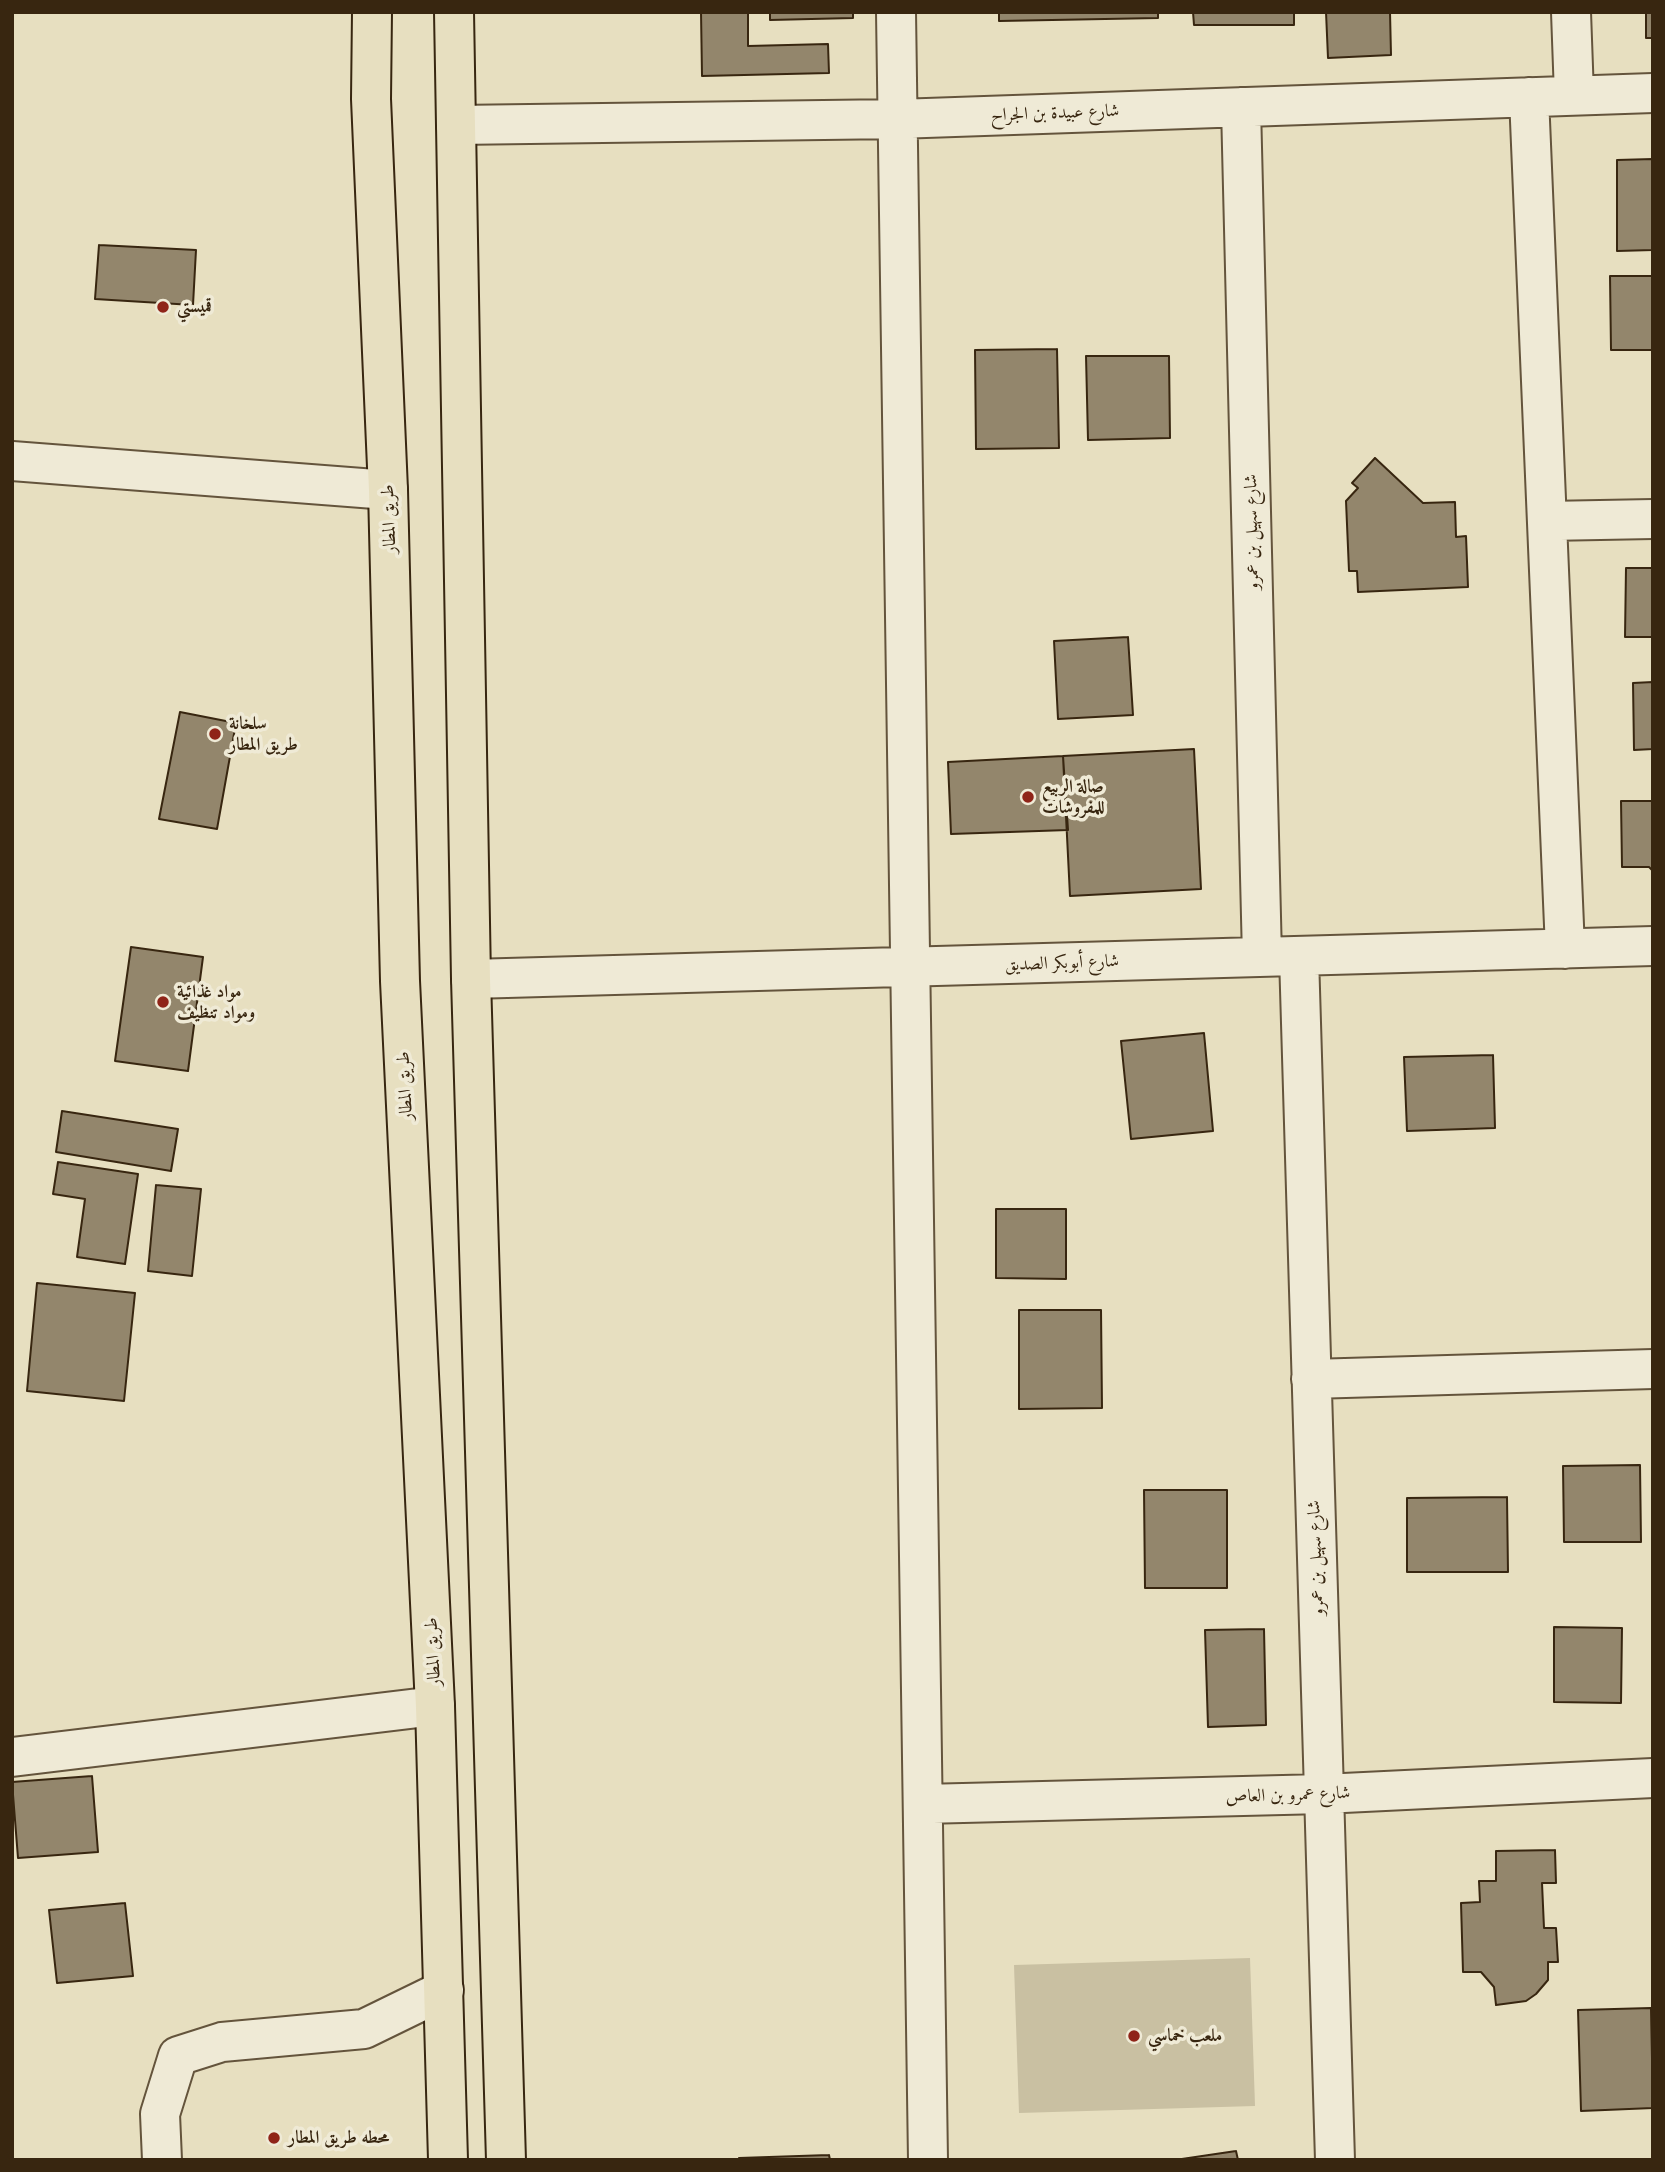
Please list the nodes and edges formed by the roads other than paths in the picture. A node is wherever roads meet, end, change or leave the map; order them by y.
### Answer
1 (372, 12) edge
2 (454, 12) edge
3 (896, 12) edge
4 (1571, 12) edge
5 (1653, 93) edge
6 (1574, 95) junction
7 (1529, 97) junction
8 (1241, 107) junction
9 (897, 119) junction
10 (456, 125) junction
11 (12, 461) edge
12 (65, 464) junction
13 (12, 466) edge
14 (388, 490) junction
15 (1653, 519) edge
16 (1547, 521) junction
17 (1653, 946) edge
18 (1565, 949) junction
19 (1280, 957) junction
20 (910, 967) junction
21 (471, 979) junction
22 (1653, 1369) edge
23 (1311, 1379) junction
24 (435, 1706) junction
25 (12, 1757) edge
26 (1653, 1778) edge
27 (1323, 1794) junction
28 (923, 1804) junction
29 (443, 1990) junction
30 (162, 2160) edge
31 (448, 2160) edge
32 (506, 2160) edge
33 (928, 2160) edge
34 (1335, 2160) edge

1 - 14 highway, طريق المطار
2 - 10 highway
3 - 9 street
4 - 6 street
5 - 6 street, شارع عبيدة بن الجراح
6 - 7 street, شارع عبيدة بن الجراح
7 - 8 street, شارع عبيدة بن الجراح
7 - 16 street
8 - 9 street, شارع عبيدة بن الجراح
8 - 19 street, شارع سهيل بن عمرو
9 - 10 street, شارع عبيدة بن الجراح
9 - 20 street
10 - 21 highway
11 - 12 street
12 - 13 street
12 - 14 street
14 - 24 highway, طريق المطار
15 - 16 street
16 - 18 street
17 - 18 street, شارع أبوبكر الصديق
18 - 19 street, شارع أبوبكر الصديق
19 - 20 street, شارع أبوبكر الصديق
19 - 23 street, شارع سهيل بن عمرو
20 - 21 street, شارع أبوبكر الصديق
20 - 28 street
21 - 32 highway
22 - 23 street
23 - 27 street, شارع سهيل بن عمرو
24 - 25 street
24 - 29 highway, طريق المطار
26 - 27 street, شارع عمرو بن العاص
27 - 28 street, شارع عمرو بن العاص
27 - 34 street, شارع سهيل بن عمرو
28 - 33 street
29 - 30 street
29 - 31 highway, طريق المطار

